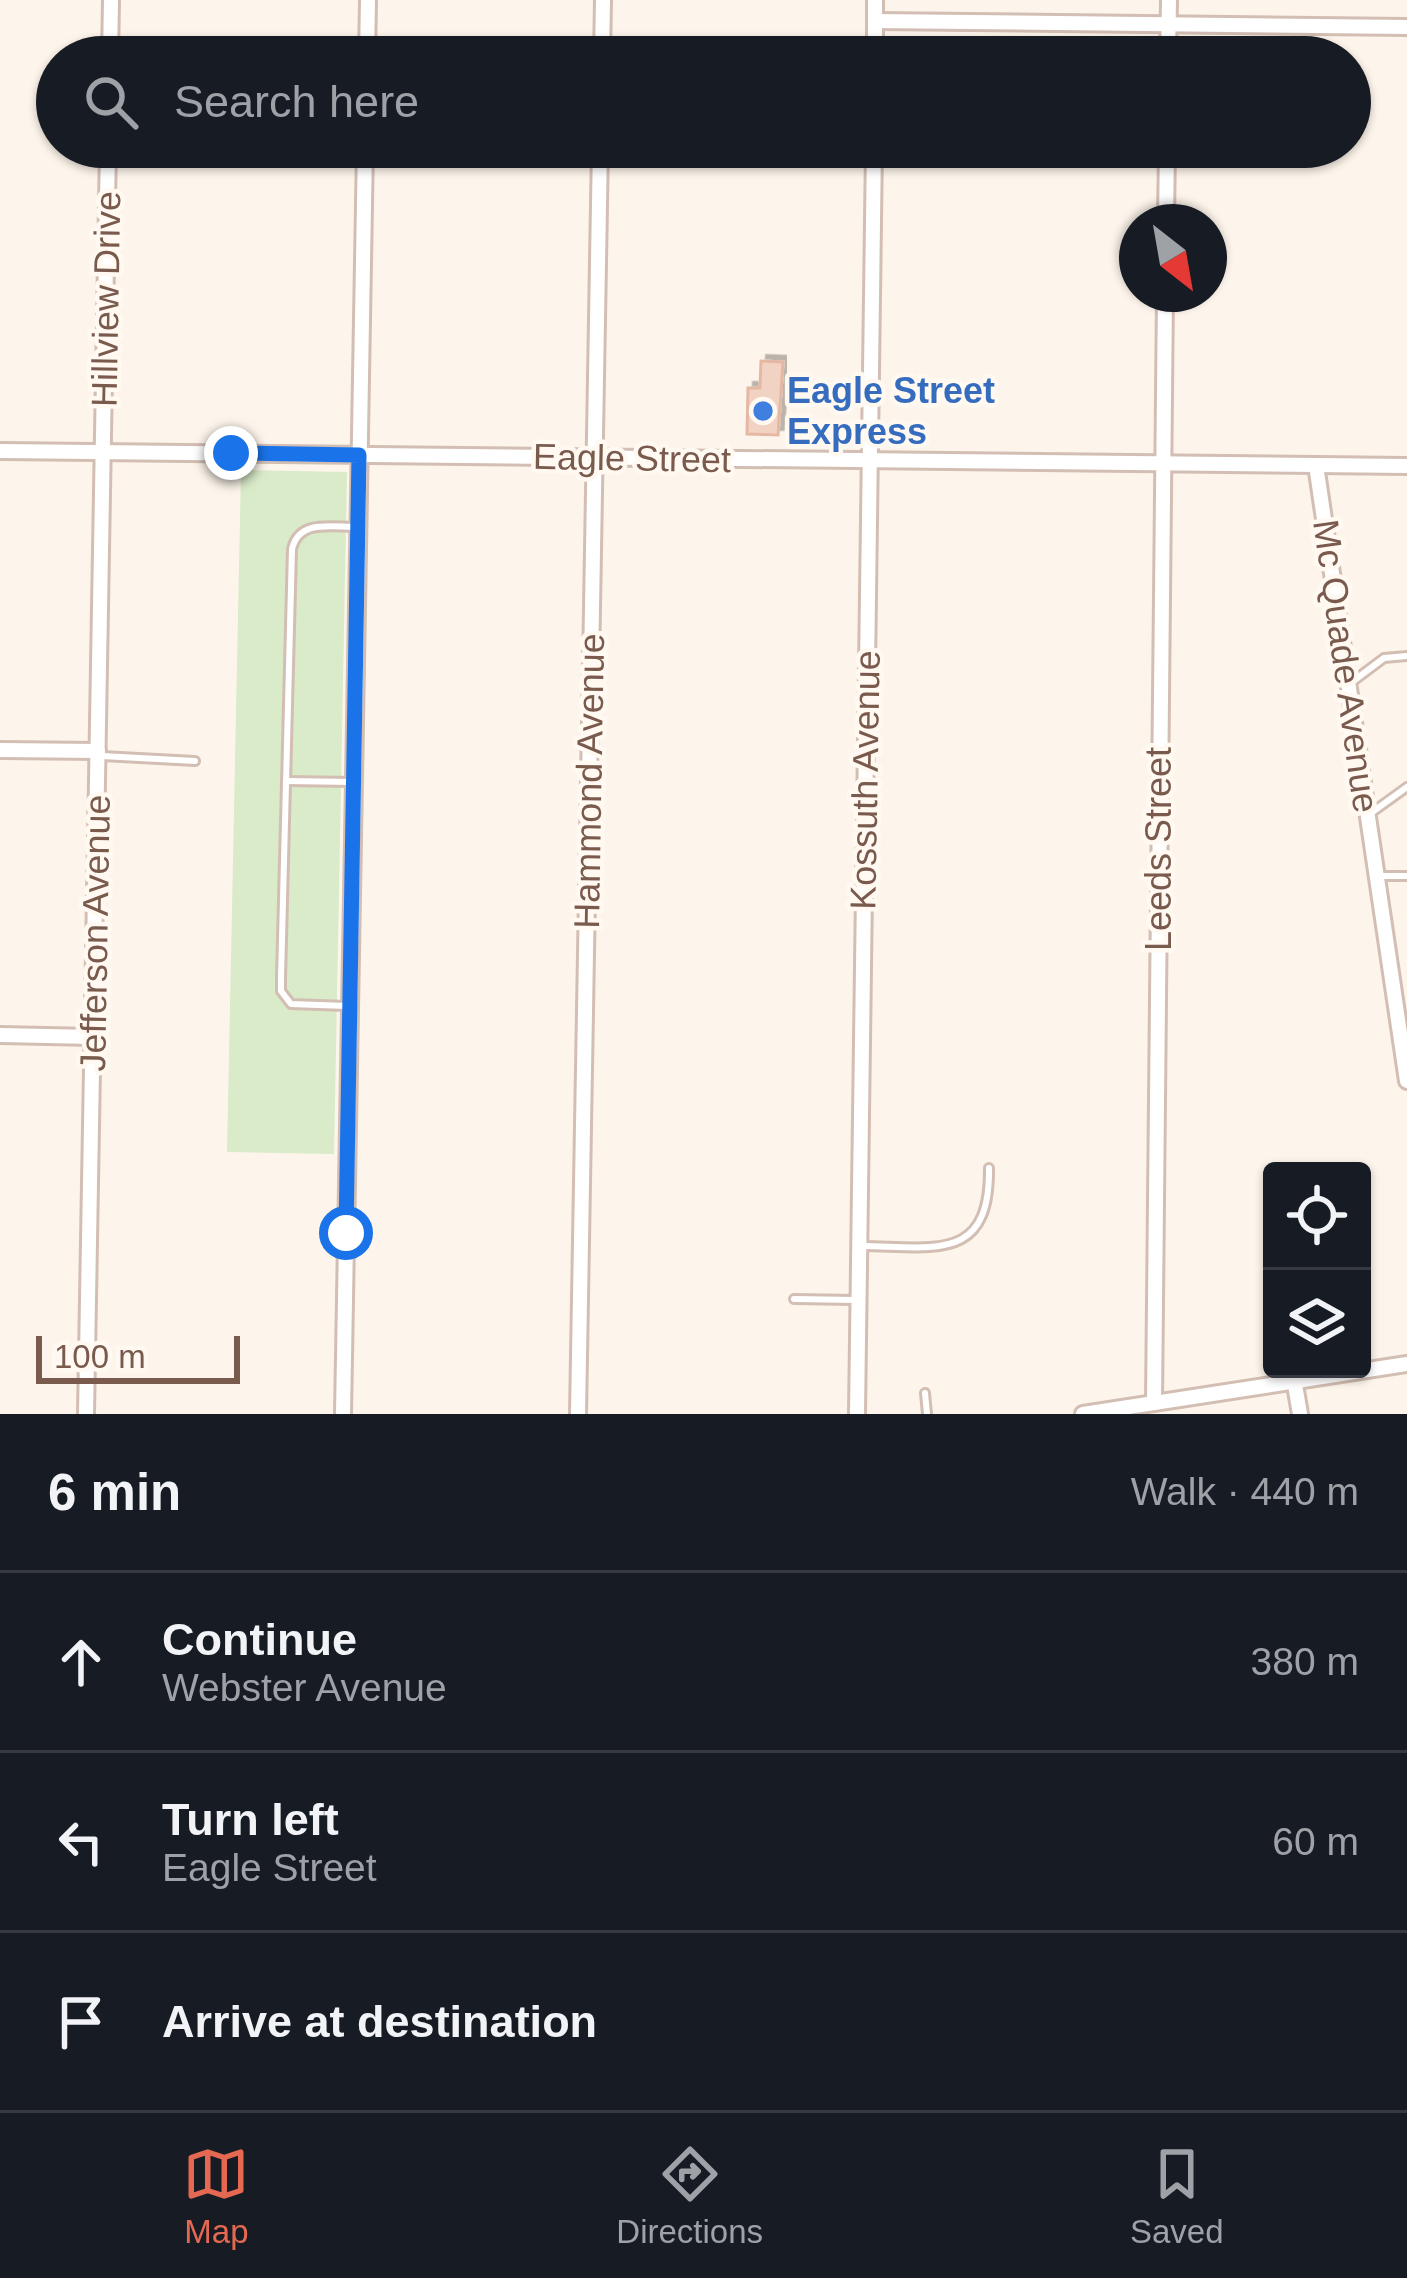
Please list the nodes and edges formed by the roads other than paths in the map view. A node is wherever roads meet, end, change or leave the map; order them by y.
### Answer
1 (110, 0) edge
2 (368, 0) edge
3 (602, 0) edge
4 (875, 0) edge
5 (1168, 0) edge
6 (875, 21) junction
7 (1168, 25) junction
8 (1407, 27) edge
9 (110, 36) edge
10 (367, 36) edge
11 (602, 36) edge
12 (875, 36) edge
13 (1168, 36) edge
14 (108, 168) edge
15 (365, 168) edge
16 (600, 168) edge
17 (874, 168) edge
18 (1167, 168) edge
19 (1166, 204) edge
20 (1165, 312) edge
21 (0, 451) edge
22 (104, 452) junction
23 (359, 455) junction
24 (595, 457) junction
25 (869, 460) junction
26 (1163, 463) junction
27 (1316, 465) junction
28 (1407, 466) edge
29 (358, 527) junction
30 (1407, 656) edge
31 (1349, 684) junction
32 (0, 750) edge
33 (98, 754) junction
34 (194, 761) dead end
35 (286, 781) junction
36 (354, 782) junction
37 (1407, 787) edge
38 (1368, 815) junction
39 (1378, 876) junction
40 (1407, 876) edge
41 (350, 1006) junction
42 (0, 1035) edge
43 (93, 1037) junction
44 (1407, 1081) edge
45 (989, 1168) dead end
46 (860, 1246) junction
47 (794, 1299) dead end
48 (859, 1300) junction
49 (1407, 1364) edge
50 (1294, 1379) junction
51 (926, 1393) dead end
52 (1154, 1408) edge
53 (1093, 1413) edge
54 (86, 1414) edge
55 (343, 1414) edge
56 (578, 1414) edge
57 (857, 1414) edge
58 (927, 1414) edge
59 (1300, 1414) edge

1 - 9 street
2 - 10 street
3 - 11 street
4 - 6 street
5 - 7 street
6 - 7 street
6 - 12 street
7 - 8 street
7 - 13 street
14 - 22 street, Hillview Drive
15 - 23 street
16 - 24 street, Hammond Avenue
17 - 25 street, Kossuth Avenue
18 - 19 street
20 - 26 street, Leeds Street
21 - 22 street, Eagle Street
22 - 23 street, Eagle Street
22 - 33 street, Jefferson Avenue
23 - 24 street, Eagle Street
23 - 29 street
24 - 25 street, Eagle Street
24 - 56 street, Hammond Avenue
25 - 26 street, Eagle Street
25 - 46 street, Kossuth Avenue
26 - 27 street, Eagle Street
26 - 52 street, Leeds Street
27 - 28 street, Eagle Street
27 - 31 street, Mc Quade Avenue
29 - 35 lane
29 - 36 street
30 - 31 lane
31 - 38 street, Mc Quade Avenue
32 - 33 street
33 - 34 lane
33 - 43 street, Jefferson Avenue
35 - 36 lane
35 - 41 lane
36 - 41 street
37 - 38 lane
38 - 39 street, Mc Quade Avenue
39 - 40 lane
39 - 44 street, Mc Quade Avenue
41 - 55 street
42 - 43 street
43 - 54 street, Jefferson Avenue
45 - 46 lane
46 - 48 street, Kossuth Avenue
47 - 48 lane
48 - 57 street, Kossuth Avenue
49 - 50 street
50 - 52 street
50 - 59 street
51 - 58 lane
52 - 53 street

